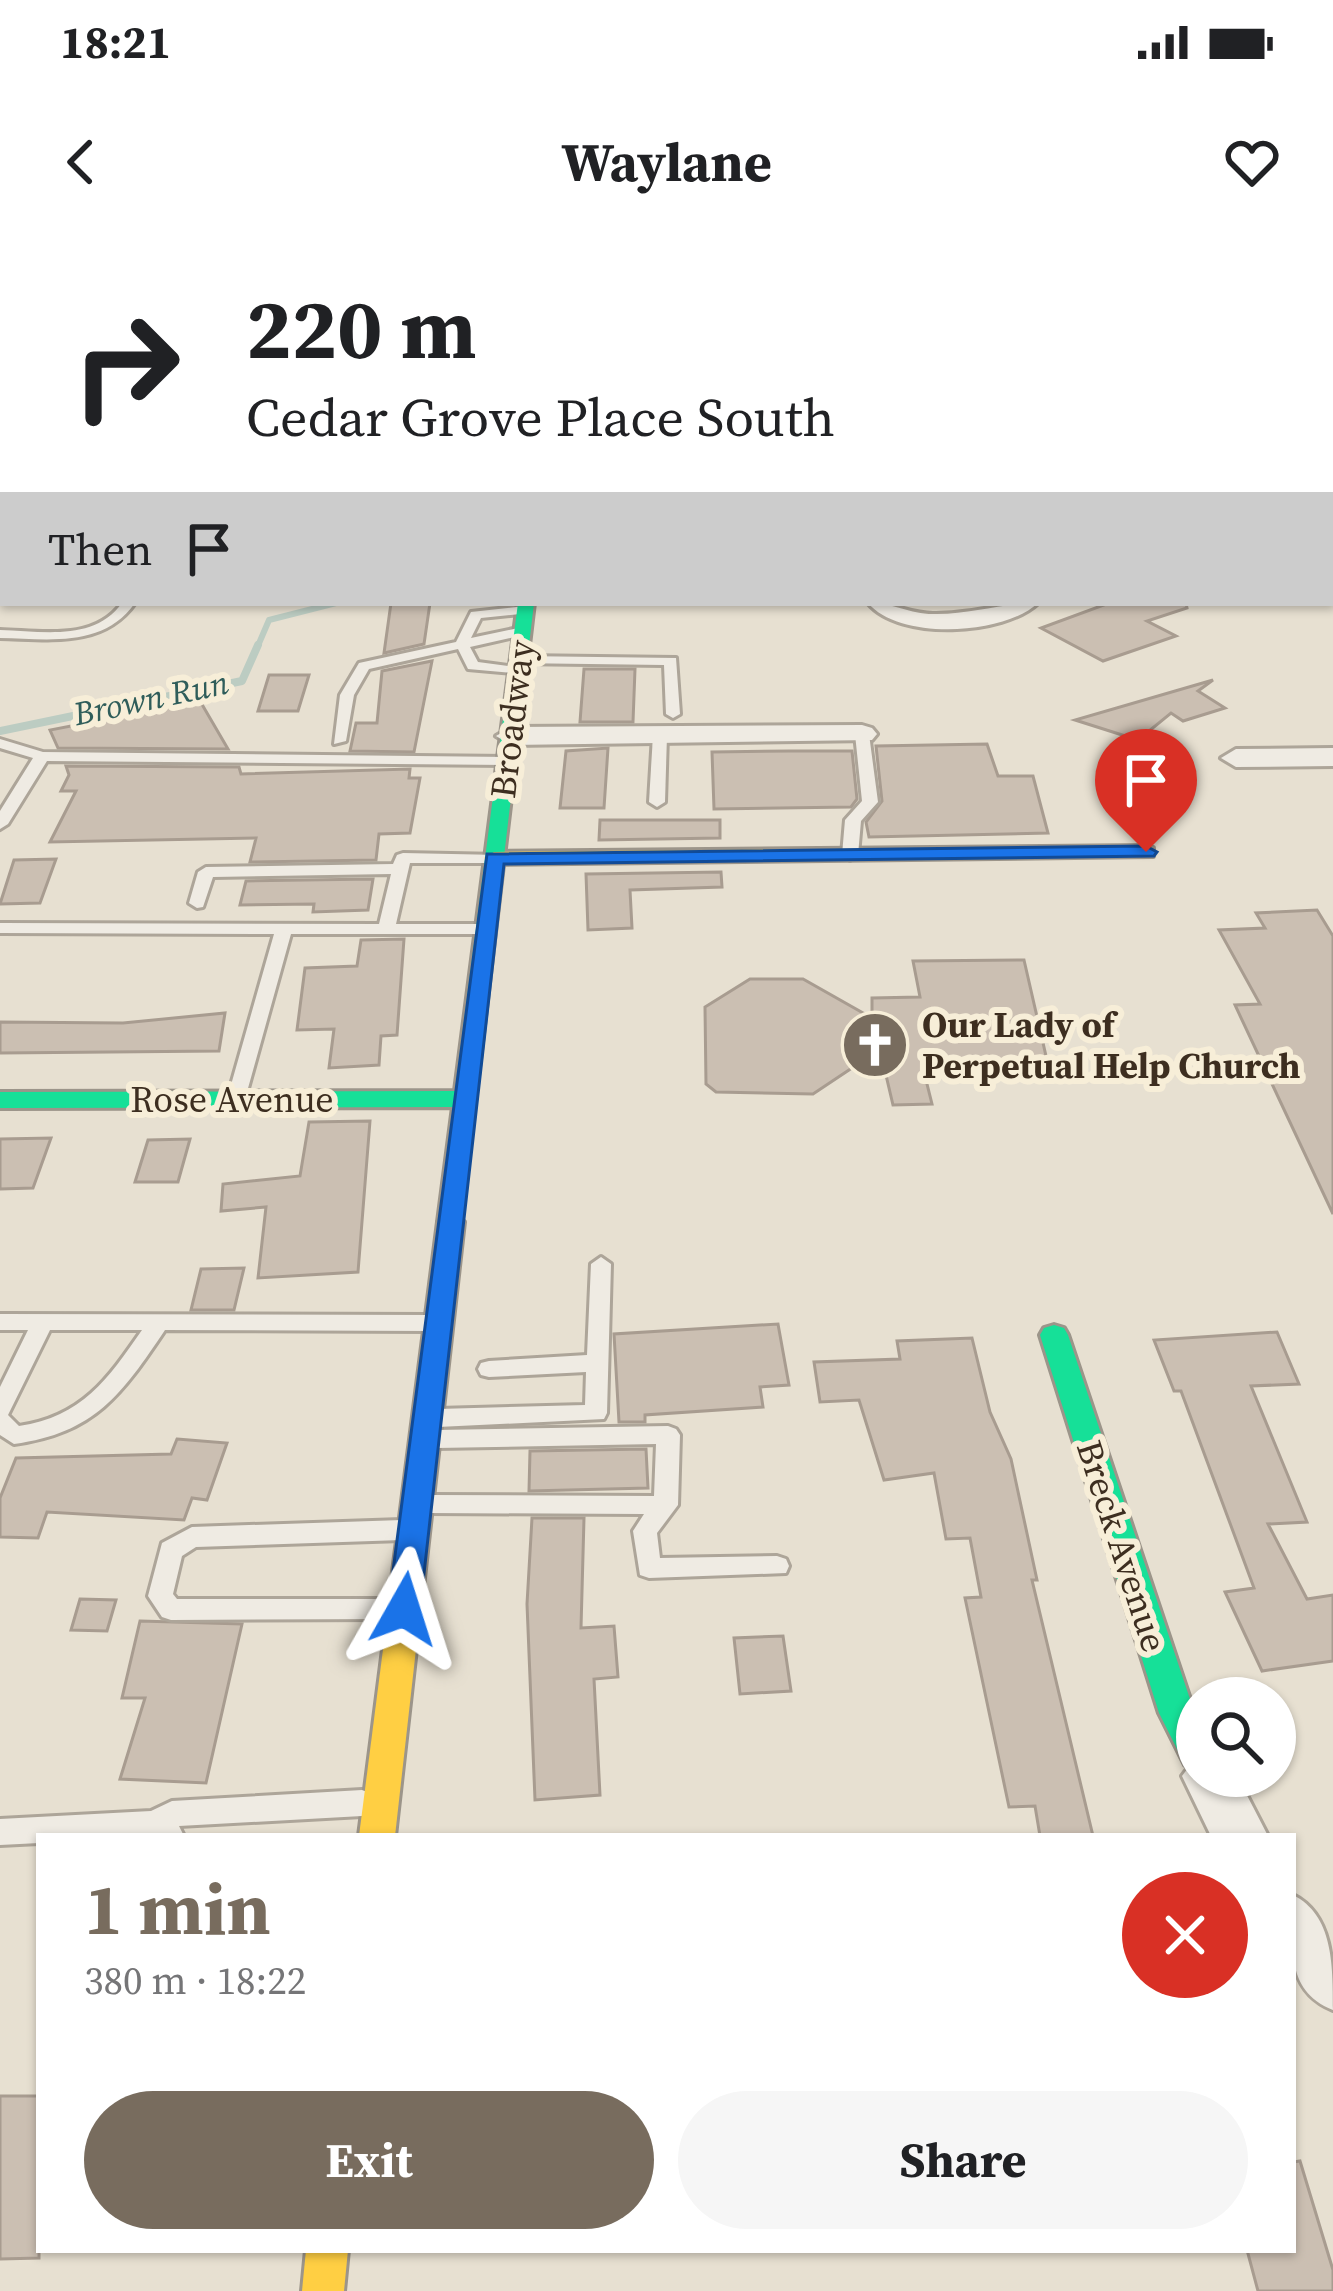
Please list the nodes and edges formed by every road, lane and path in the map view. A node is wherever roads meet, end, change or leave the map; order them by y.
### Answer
1 (128, 606) edge
2 (1013, 606) edge
3 (889, 610) edge
4 (524, 615) edge
5 (0, 634) edge
6 (462, 644) junction
7 (519, 666) junction
8 (666, 724) junction
9 (862, 734) joint
10 (339, 741) dead end
11 (0, 743) edge
12 (509, 749) junction
13 (42, 755) junction
14 (1333, 757) edge
15 (1236, 758) dead end
16 (657, 802) dead end
17 (0, 824) edge
18 (1146, 852) dead end
19 (850, 855) junction
20 (494, 858) junction
21 (401, 868) junction
22 (197, 903) dead end
23 (0, 928) edge
24 (284, 929) junction
25 (386, 929) junction
26 (486, 929) junction
27 (464, 1099) junction
28 (0, 1100) edge
29 (236, 1100) junction
30 (602, 1264) dead end
31 (0, 1322) edge
32 (43, 1322) junction
33 (159, 1322) junction
34 (438, 1323) junction
35 (1054, 1335) dead end
36 (597, 1363) junction
37 (489, 1369) dead end
38 (0, 1410) edge
39 (0, 1421) edge
40 (424, 1429) junction
41 (666, 1505) junction
42 (415, 1517) junction
43 (777, 1566) dead end
44 (404, 1609) junction
45 (1176, 1713) edge
46 (1220, 1797) edge
47 (380, 1802) junction
48 (162, 1830) edge
49 (0, 1832) edge
50 (376, 1833) edge
51 (1238, 1833) edge
52 (1296, 1927) edge
53 (1333, 1982) edge
54 (327, 2253) edge
55 (322, 2291) edge

1 - 5 lane
2 - 3 street
4 - 6 lane
4 - 6 lane
4 - 7 main road, Broadway
6 - 7 lane
6 - 10 lane
7 - 8 lane
7 - 12 main road, Broadway
8 - 9 street
8 - 12 street
8 - 16 lane
9 - 19 lane
11 - 13 lane
12 - 13 lane
12 - 20 main road, Broadway
13 - 17 lane
14 - 15 street
18 - 19 main road
19 - 20 main road
20 - 21 lane
20 - 26 main road, Broadway
21 - 22 lane
21 - 25 lane
23 - 24 lane
24 - 25 lane
24 - 29 lane
25 - 26 lane
26 - 27 main road, Broadway
27 - 29 main road, Rose Avenue
27 - 34 main road, Broadway
28 - 29 main road, Rose Avenue
30 - 36 lane
31 - 32 lane
32 - 33 lane
32 - 38 lane
33 - 34 lane
33 - 39 lane
34 - 40 main road, Broadway
35 - 45 main road, Breck Avenue
36 - 37 lane
36 - 40 lane
40 - 41 lane
40 - 42 main road, Broadway
41 - 42 lane
41 - 43 lane
42 - 44 main road, Broadway
42 - 44 lane
44 - 47 main road, Broadway
46 - 51 street
47 - 48 lane
47 - 50 main road, Broadway
48 - 49 lane
52 - 53 street
54 - 55 main road

